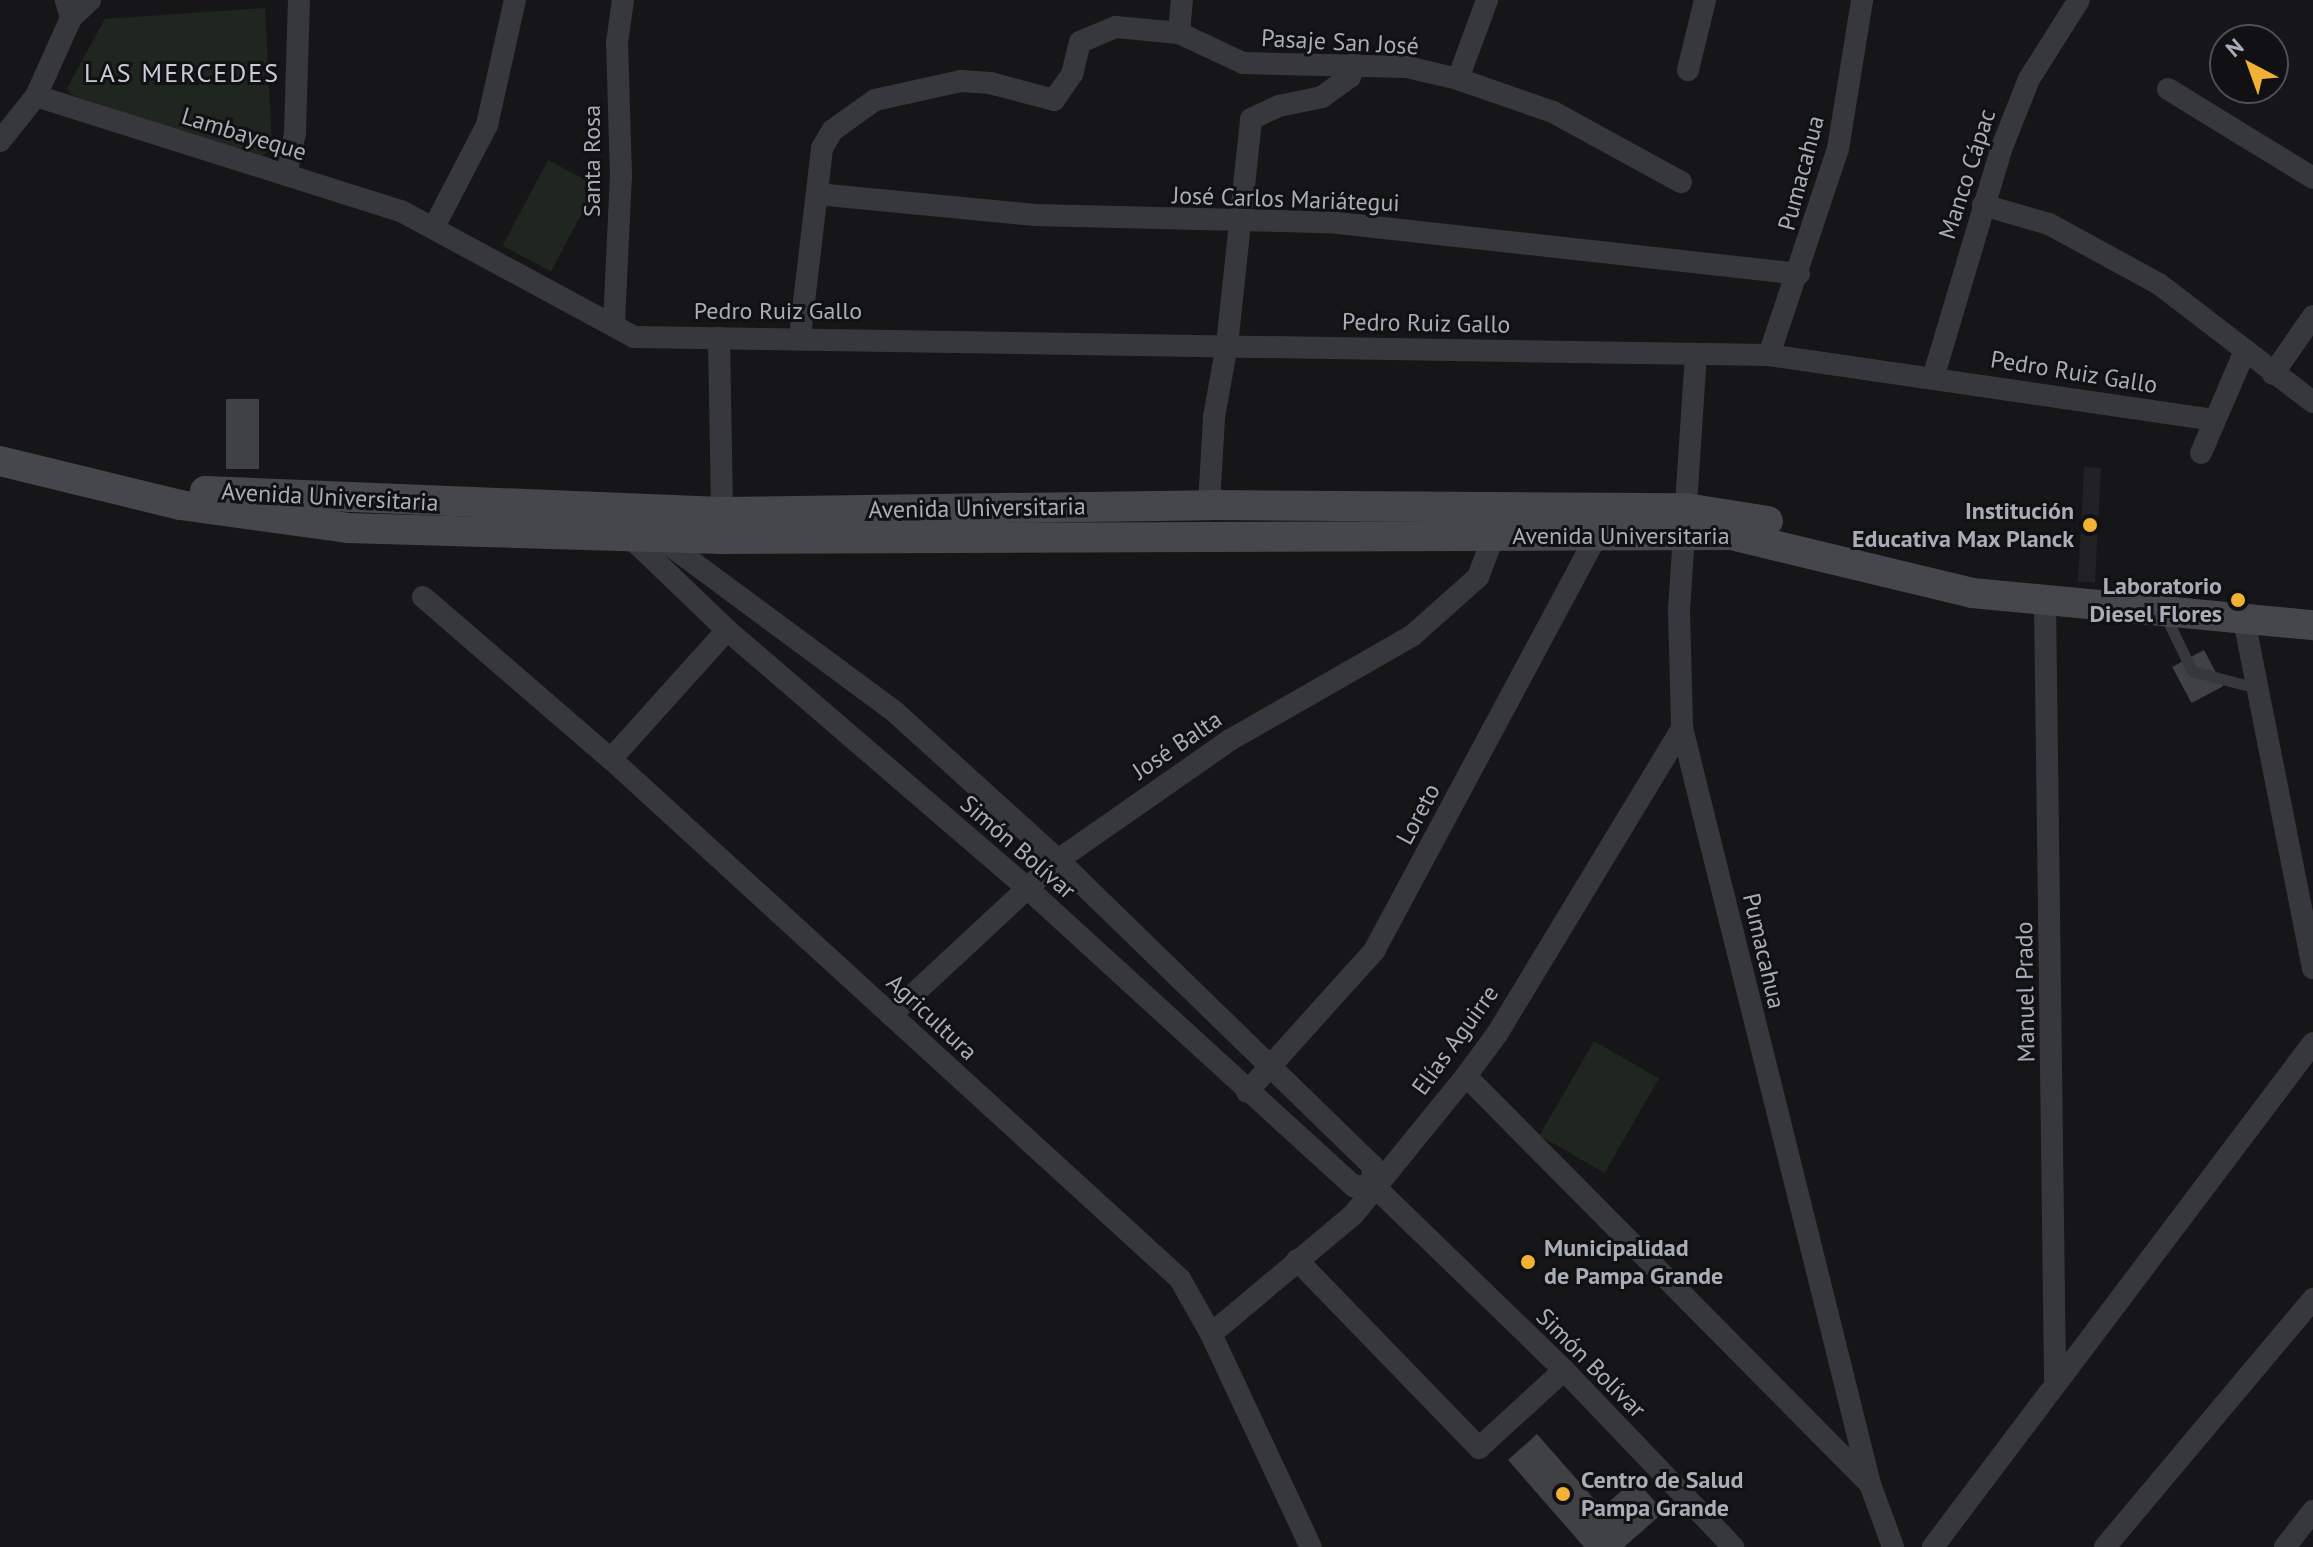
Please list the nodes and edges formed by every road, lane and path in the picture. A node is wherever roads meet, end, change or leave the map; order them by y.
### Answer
1 (90, 0) edge
2 (299, 0) edge
3 (515, 0) edge
4 (623, 0) edge
5 (1182, 0) edge
6 (1487, 0) edge
7 (1705, 0) edge
8 (1862, 0) edge
9 (2079, 0) edge
10 (68, 9) edge
11 (1179, 33) junction
12 (1354, 64) junction
13 (1688, 70) dead end
14 (1458, 79) junction
15 (2168, 89) dead end
16 (36, 96) junction
17 (0, 141) edge
18 (286, 175) junction
19 (2313, 178) edge
20 (1681, 182) dead end
21 (817, 194) junction
22 (1983, 205) junction
23 (1242, 224) junction
24 (435, 225) junction
25 (1799, 274) junction
26 (2313, 316) edge
27 (614, 323) junction
28 (800, 336) junction
29 (634, 337) joint
30 (719, 338) junction
31 (1227, 345) junction
32 (2244, 353) junction
33 (1696, 354) junction
34 (1769, 355) junction
35 (2273, 374) junction
36 (1933, 378) junction
37 (2313, 402) edge
38 (2213, 420) junction
39 (2201, 453) dead end
40 (11, 464) edge
41 (80, 480) junction
42 (1209, 505) junction
43 (722, 512) junction
44 (1686, 520) junction
45 (1598, 534) junction
46 (1494, 535) junction
47 (630, 537) junction
48 (660, 538) junction
49 (423, 597) dead end
50 (2045, 602) junction
51 (2164, 613) junction
52 (2244, 620) junction
53 (2313, 625) edge
54 (727, 630) junction
55 (2257, 688) junction
56 (1682, 728) junction
57 (611, 759) junction
58 (1058, 860) junction
59 (1026, 887) junction
60 (2313, 968) edge
61 (891, 1015) junction
62 (2313, 1043) edge
63 (1270, 1069) junction
64 (1466, 1076) junction
65 (1247, 1092) junction
66 (1374, 1186) junction
67 (1297, 1260) junction
68 (2313, 1299) edge
69 (1211, 1334) junction
70 (1564, 1370) junction
71 (2055, 1380) junction
72 (1870, 1484) junction
73 (2313, 1511) edge
74 (1311, 1547) edge
75 (1733, 1547) edge
76 (1893, 1547) edge
77 (1933, 1547) edge
78 (2105, 1547) edge
79 (2285, 1547) edge

1 - 10 street
2 - 18 street
3 - 24 street
4 - 27 street, Santa Rosa
5 - 11 street
6 - 14 street
7 - 13 street
8 - 25 street, Pumacahua
9 - 22 street, Manco Cápac
10 - 16 street
11 - 12 street, Pasaje San José
11 - 21 street, Pasaje San José
12 - 14 street, Pasaje San José
12 - 23 street
14 - 20 street, Pasaje San José
15 - 19 street
16 - 17 street
16 - 18 street, Lambayeque
18 - 24 street, Lambayeque
21 - 23 street, José Carlos Mariátegui
21 - 28 street
22 - 32 street
22 - 36 street, Manco Cápac
23 - 25 street, José Carlos Mariátegui
23 - 31 street
24 - 27 street, Lambayeque
25 - 34 street, Pumacahua
26 - 35 street
27 - 29 street, Lambayeque
28 - 30 street, Pedro Ruiz Gallo
28 - 31 street, Pedro Ruiz Gallo
29 - 30 street, Pedro Ruiz Gallo
30 - 43 street
31 - 33 street, Pedro Ruiz Gallo
31 - 42 street
32 - 35 street
32 - 38 street
33 - 34 street, Pedro Ruiz Gallo
33 - 44 street, Pumacahua
34 - 36 street, Pedro Ruiz Gallo
35 - 37 street
36 - 38 street, Pedro Ruiz Gallo
38 - 39 street
40 - 41 main road
41 - 43 main road, Avenida Universitaria
41 - 47 main road, Avenida Universitaria
42 - 43 main road, Avenida Universitaria
42 - 44 main road, Avenida Universitaria
44 - 45 main road, Avenida Universitaria
44 - 50 main road, Avenida Universitaria
44 - 56 street, Pumacahua
45 - 46 main road, Avenida Universitaria
45 - 63 street, Loreto
46 - 48 main road, Avenida Universitaria
46 - 58 street, José Balta
47 - 48 main road, Avenida Universitaria
47 - 54 street, Simón Bolívar
48 - 58 street, Simón Bolívar
49 - 57 street, Agricultura
50 - 51 main road, Avenida Universitaria
50 - 71 street, Manuel Prado
51 - 52 main road, Avenida Universitaria
51 - 55 lane
52 - 53 main road, Avenida Universitaria
52 - 55 street
54 - 57 street
54 - 59 street, Simón Bolívar
55 - 60 street
56 - 64 street, Elías Aguirre
56 - 72 street, Pumacahua
57 - 61 street, Agricultura
58 - 59 street, José Balta
58 - 63 street, Simón Bolívar
59 - 61 street, José Balta
59 - 65 street, Simón Bolívar
61 - 69 street, Agricultura
62 - 71 street
63 - 65 street, Loreto
63 - 66 street, Simón Bolívar
64 - 66 street, Elías Aguirre
64 - 72 street
65 - 66 street, Simón Bolívar
66 - 67 street, Elías Aguirre
66 - 70 street, Simón Bolívar
67 - 69 street, Elías Aguirre
67 - 70 street
68 - 78 street
69 - 74 street, Agricultura
70 - 75 street, Simón Bolívar
71 - 77 street
72 - 76 street, Pumacahua
73 - 79 street

